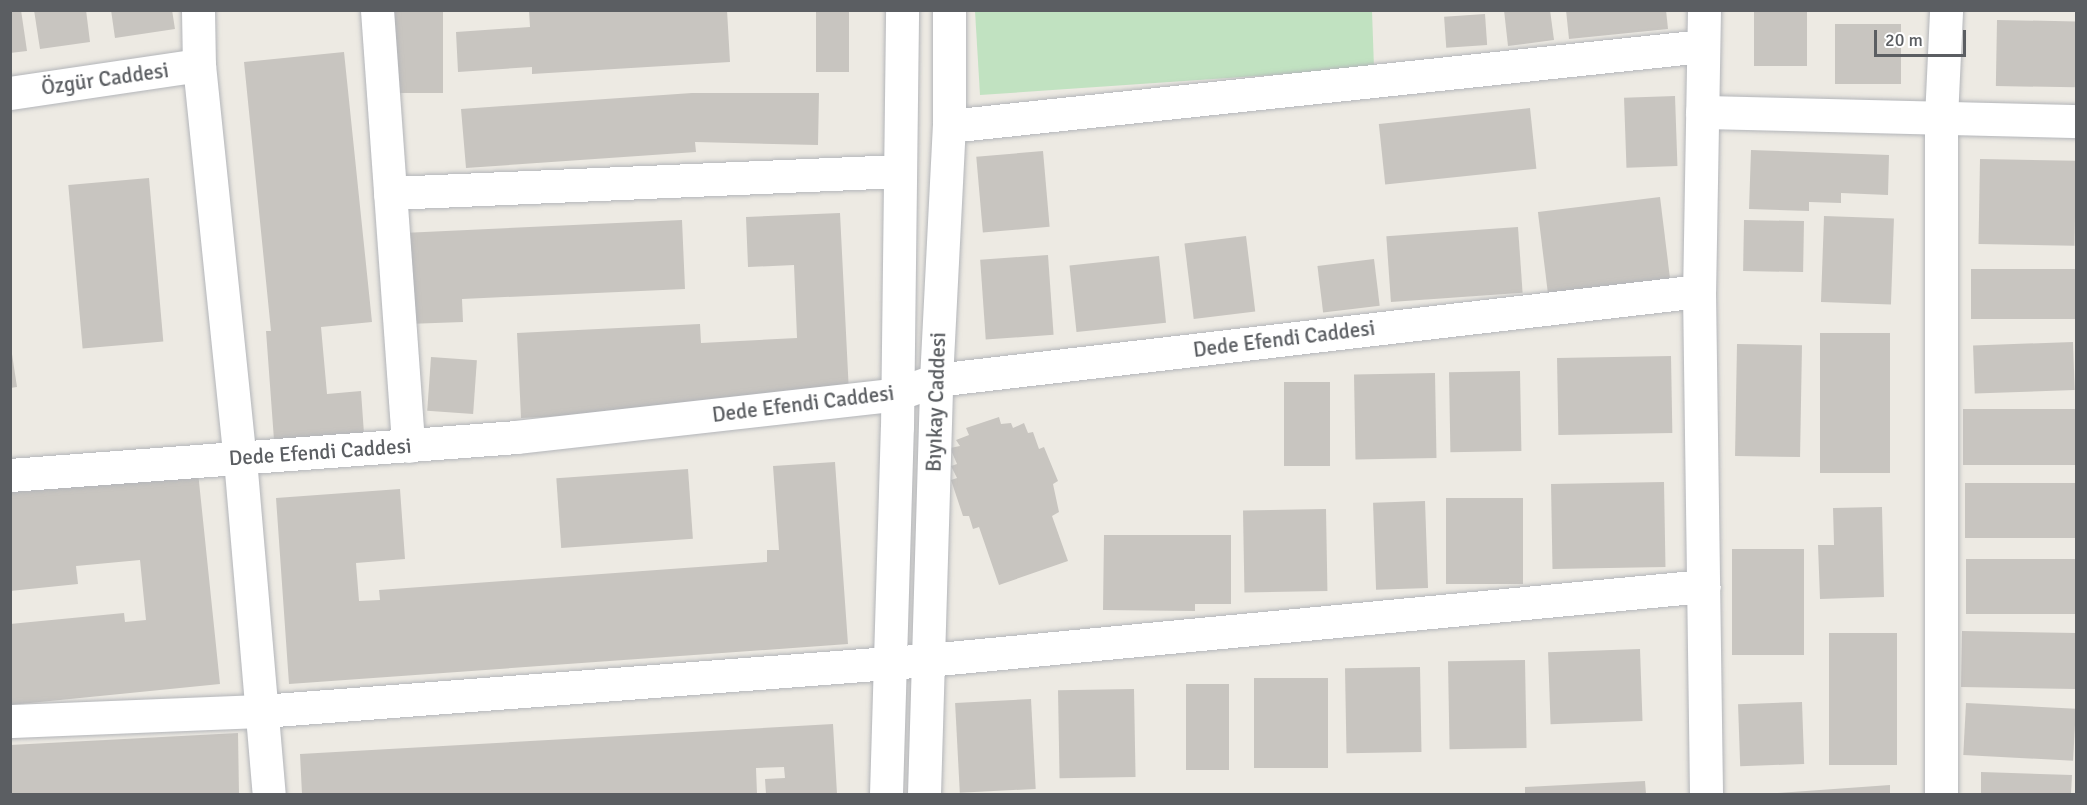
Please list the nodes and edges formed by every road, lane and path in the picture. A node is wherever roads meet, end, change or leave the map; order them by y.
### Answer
1 (198, 10) edge
2 (377, 10) edge
3 (902, 10) edge
4 (949, 10) edge
5 (1704, 10) edge
6 (1946, 10) edge
7 (1703, 46) junction
8 (199, 65) junction
9 (10, 93) edge
10 (1702, 112) junction
11 (1941, 118) junction
12 (2076, 121) edge
13 (949, 126) junction
14 (900, 171) junction
15 (390, 193) junction
16 (1699, 291) junction
17 (936, 380) junction
18 (897, 394) junction
19 (408, 446) junction
20 (240, 459) junction
21 (10, 475) edge
22 (1703, 586) junction
23 (928, 660) junction
24 (890, 662) junction
25 (262, 711) junction
26 (10, 721) edge
27 (269, 795) edge
28 (886, 795) edge
29 (924, 795) edge
30 (1706, 795) edge
31 (1941, 795) edge

1 - 8 street
2 - 15 street
3 - 14 street, Bıyıkay Caddesi
4 - 13 street, Bıyıkay Caddesi
5 - 7 street
6 - 11 street
7 - 10 street
7 - 13 street
8 - 9 street, Özgür Caddesi
8 - 20 street
10 - 11 street
10 - 16 street
11 - 12 street
11 - 31 street
13 - 17 street, Bıyıkay Caddesi
14 - 15 street
14 - 18 street, Bıyıkay Caddesi
15 - 19 street
16 - 17 street, Dede Efendi Caddesi
16 - 22 street
17 - 18 street, Dede Efendi Caddesi
17 - 23 street, Bıyıkay Caddesi
18 - 19 street, Dede Efendi Caddesi
18 - 24 street, Bıyıkay Caddesi
19 - 20 street, Dede Efendi Caddesi
20 - 21 street, Dede Efendi Caddesi
20 - 25 street
22 - 23 street
22 - 30 street
23 - 24 street
23 - 29 street, Bıyıkay Caddesi
24 - 25 street
24 - 28 street, Bıyıkay Caddesi
25 - 26 street
25 - 27 street

